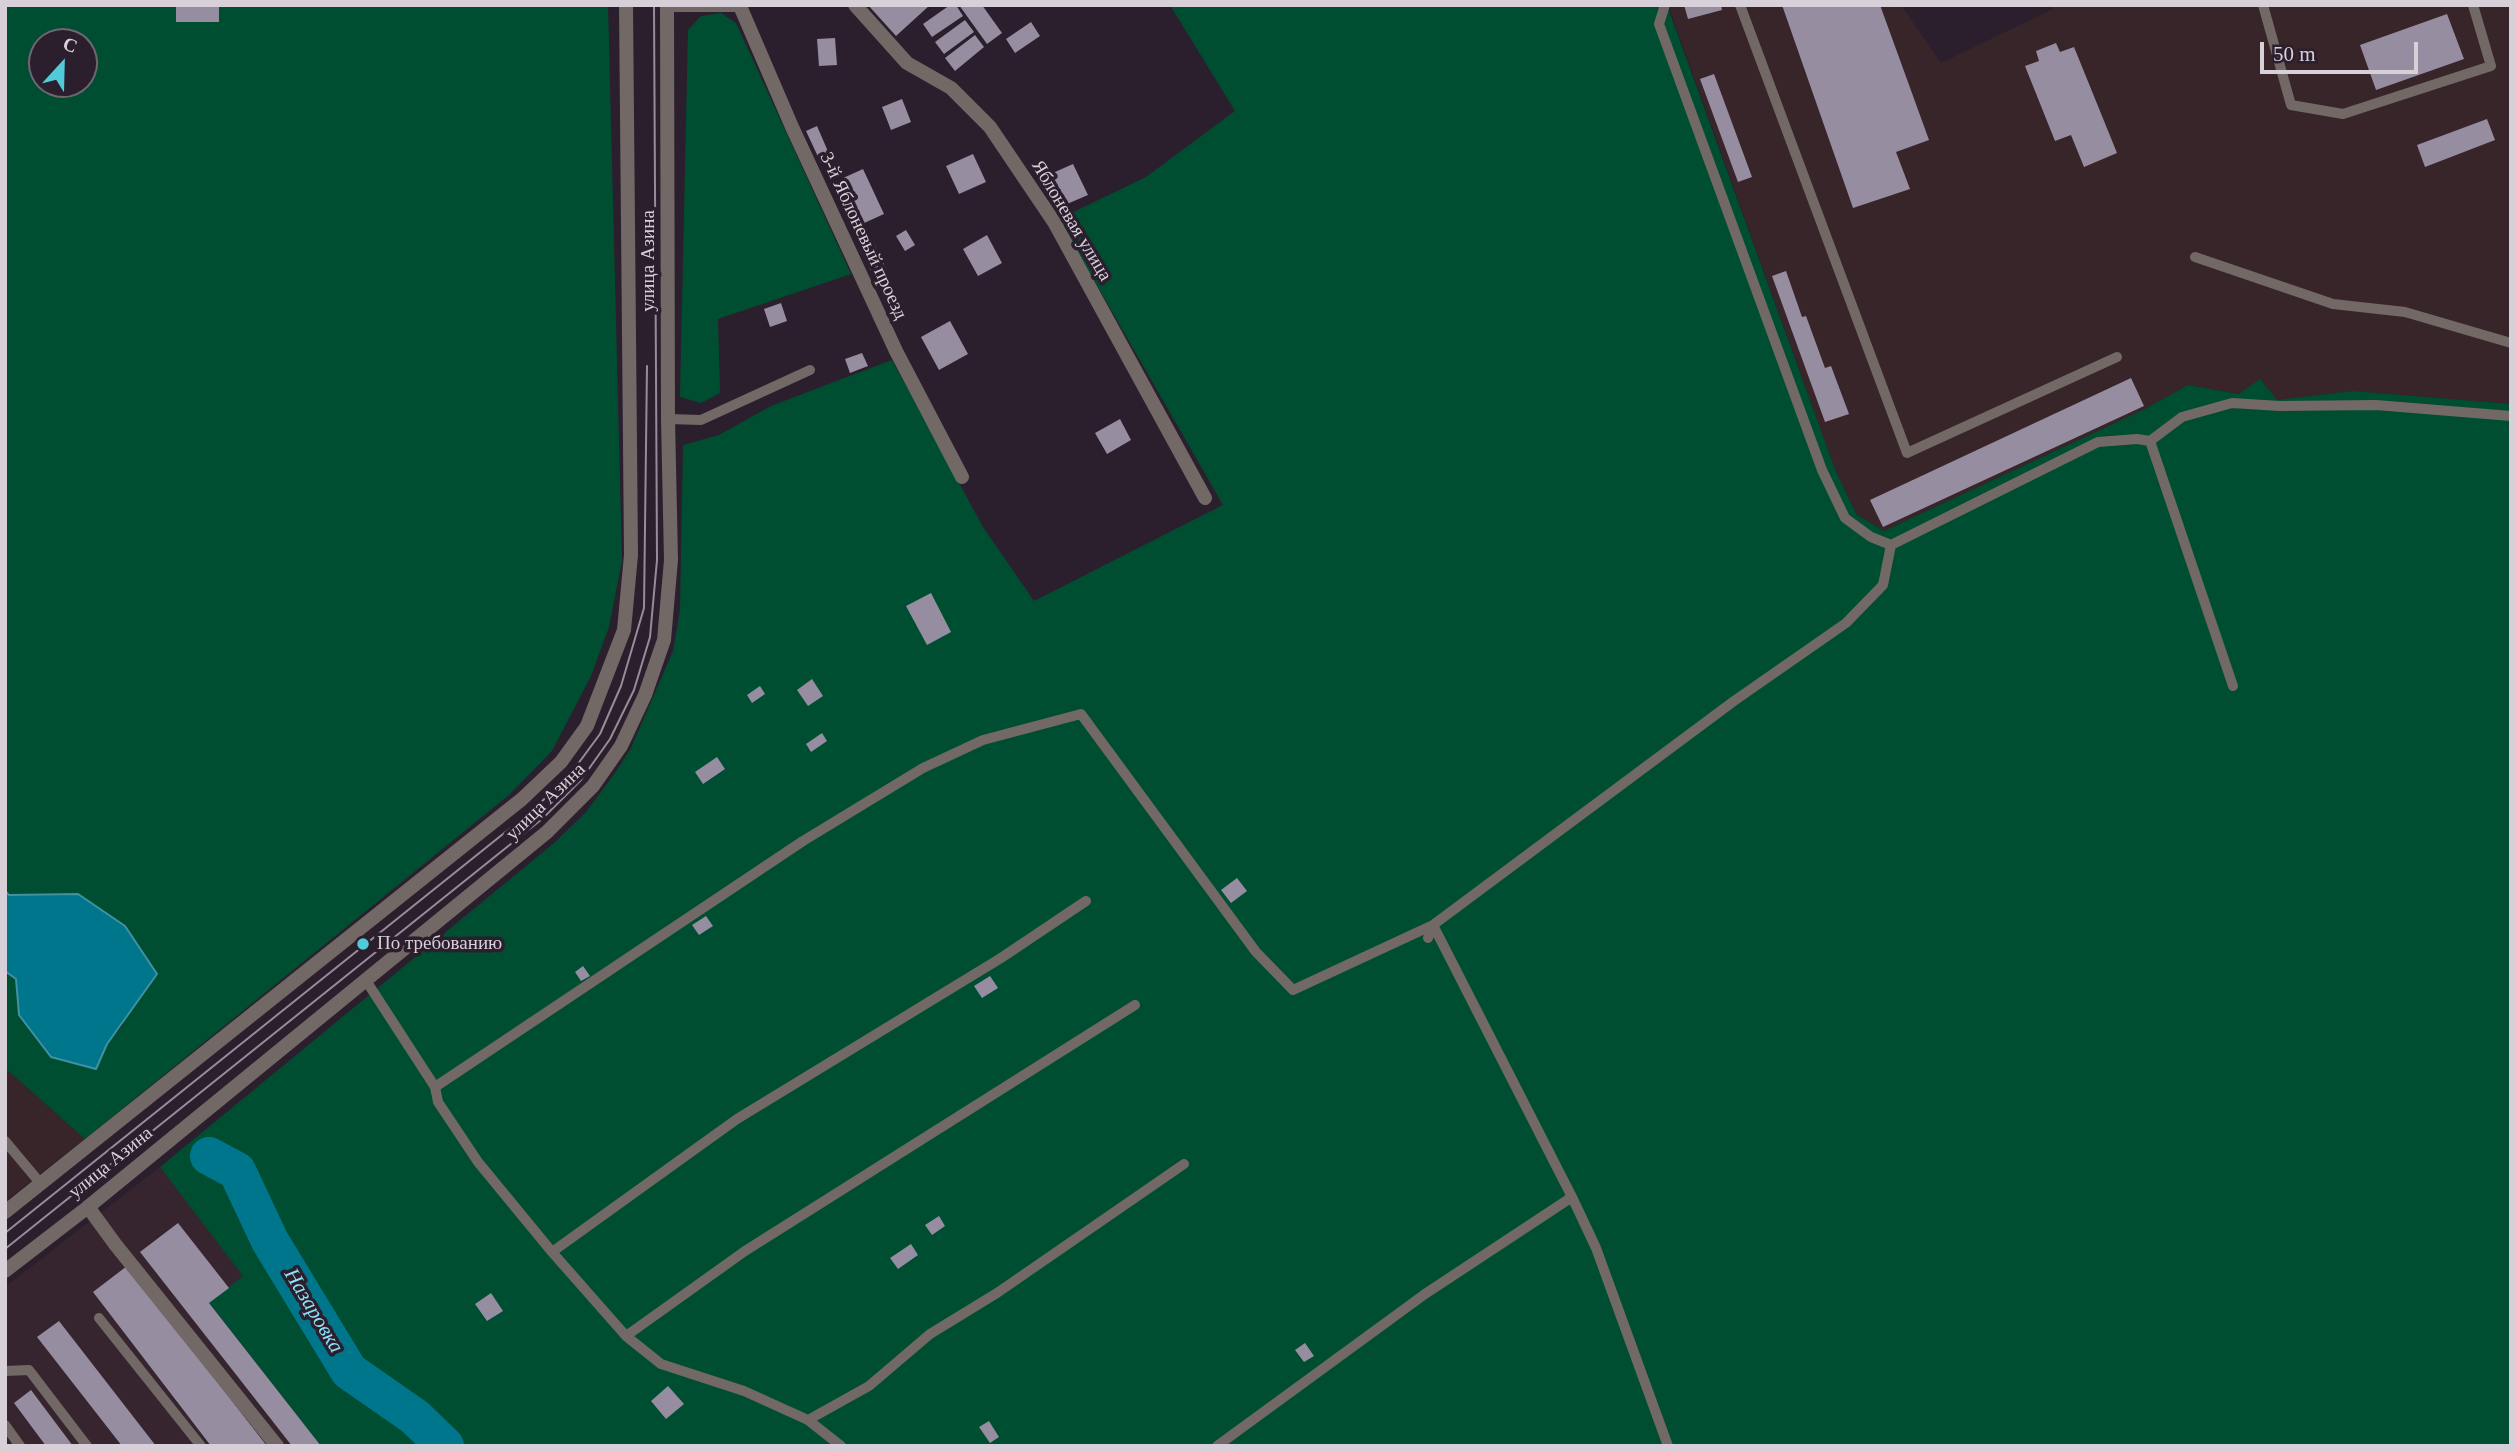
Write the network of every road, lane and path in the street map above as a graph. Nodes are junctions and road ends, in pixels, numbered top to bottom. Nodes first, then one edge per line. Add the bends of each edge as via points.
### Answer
1 (626, 5) edge
2 (668, 5) edge
3 (855, 5) edge
4 (1665, 5) edge
5 (1741, 5) edge
6 (2263, 5) edge
7 (2473, 5) edge
8 (740, 6) edge
9 (2195, 257) dead end
10 (2511, 343) edge
11 (2117, 357) dead end
12 (810, 370) dead end
13 (2511, 416) edge
14 (668, 419) junction
15 (2150, 441) junction
16 (962, 477) dead end
17 (1205, 498) dead end
18 (1891, 545) junction
19 (2233, 685) dead end
20 (1086, 901) dead end
21 (1433, 925) junction
22 (1428, 938) dead end
23 (365, 979) junction
24 (1135, 1005) dead end
25 (435, 1087) junction
26 (5, 1141) edge
27 (1184, 1164) dead end
28 (41, 1184) junction
29 (1572, 1197) junction
30 (88, 1207) junction
31 (5, 1212) edge
32 (552, 1252) junction
33 (5, 1271) edge
34 (99, 1318) dead end
35 (626, 1336) junction
36 (5, 1371) edge
37 (808, 1420) junction
38 (5, 1424) edge
39 (20, 1446) edge
40 (87, 1446) edge
41 (201, 1446) edge
42 (277, 1446) edge
43 (841, 1446) edge
44 (1217, 1446) edge
45 (1668, 1446) edge

1 - 28 street, улица Азина via 631,555 624,630 587,726 561,762 522,799
2 - 8 street
2 - 14 street, улица Азина
3 - 17 street, Яблоневая улица via 907,63 951,89 990,127 1054,222
4 - 18 lane via 1659,24 1822,470 1845,519
5 - 11 lane via 1907,453
6 - 7 lane via 2291,104 2343,114 2491,66
8 - 16 street, 3-й Яблоневый проезд via 895,351
9 - 10 lane via 2333,304 2405,312
12 - 14 lane via 701,420
13 - 15 lane via 2376,405 2232,403 2182,417
14 - 23 street, улица Азина via 671,561 664,640 621,746 593,786 548,832
15 - 18 lane via 2098,442
15 - 19 lane
18 - 21 lane via 1883,585 1846,623
20 - 32 lane via 737,1119
21 - 22 lane
21 - 25 lane via 1293,990 1256,952 1081,714 983,740 923,768 803,841
21 - 29 lane
23 - 25 lane
23 - 30 street, улица Азина
24 - 35 lane via 745,1251
25 - 32 lane via 438,1102 478,1162
26 - 28 lane
27 - 37 lane via 997,1293 929,1334 869,1386
28 - 31 street, улица Азина
29 - 44 lane via 1425,1294
29 - 45 lane via 1596,1248
30 - 33 street, улица Азина
30 - 42 street
32 - 35 lane
34 - 41 lane
35 - 37 lane via 661,1364 744,1391
36 - 40 lane via 29,1370
37 - 43 lane
38 - 39 lane

